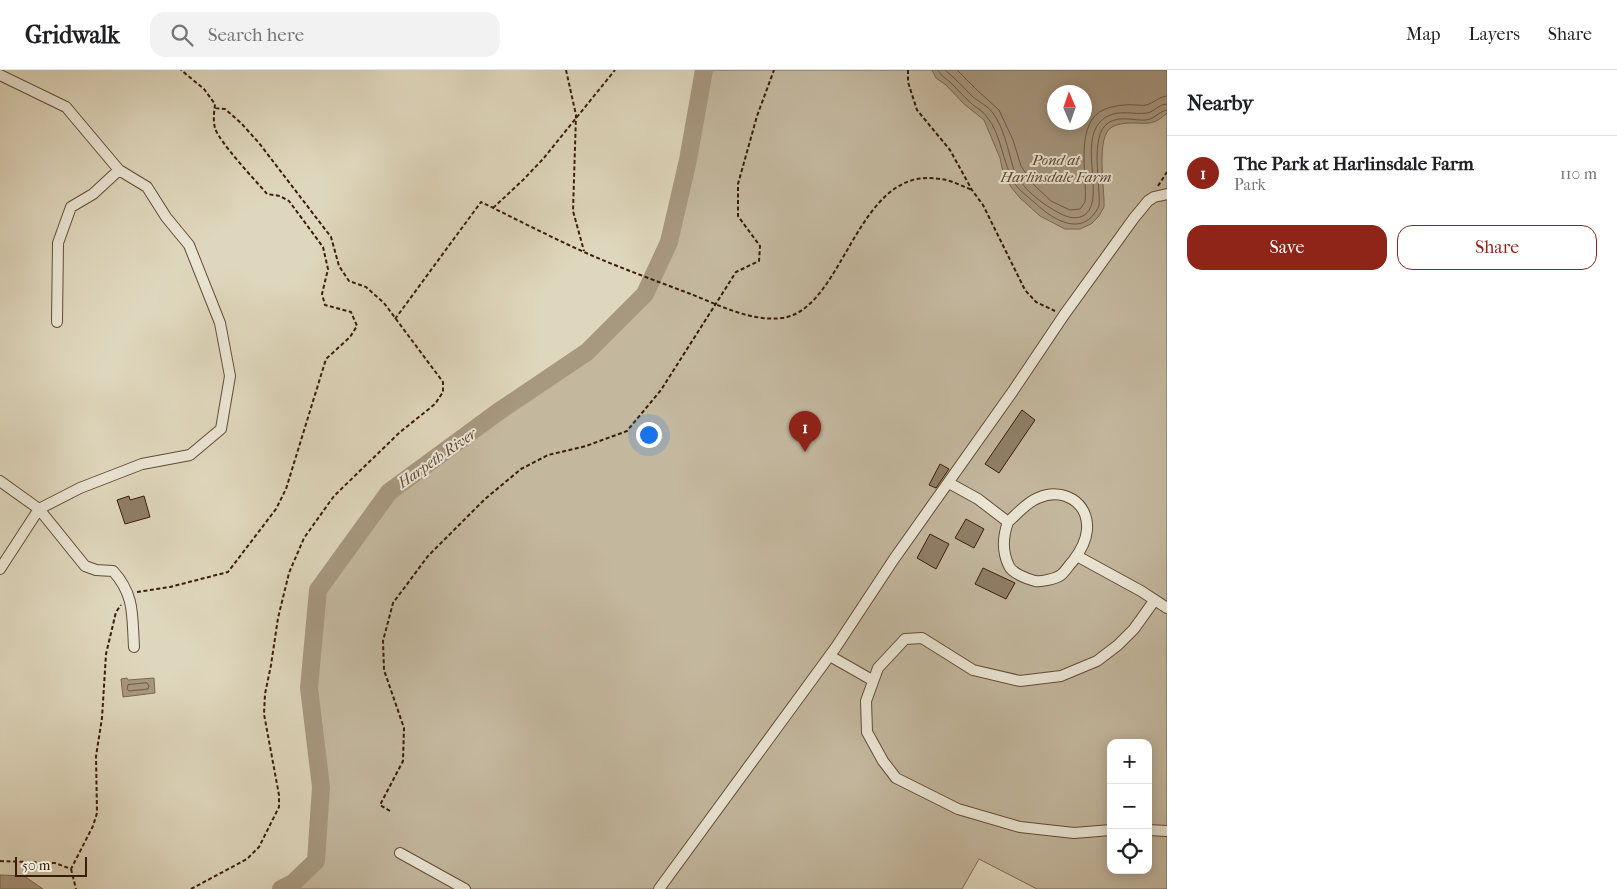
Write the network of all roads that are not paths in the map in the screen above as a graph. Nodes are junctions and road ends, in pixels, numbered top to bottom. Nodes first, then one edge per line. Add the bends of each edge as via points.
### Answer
1 (0, 75) edge
2 (119, 170) junction
3 (1167, 194) edge
4 (57, 322) dead end
5 (0, 481) edge
6 (949, 483) junction
7 (39, 509) junction
8 (1008, 522) junction
9 (1077, 556) junction
10 (0, 569) edge
11 (1154, 600) junction
12 (1167, 608) edge
13 (134, 647) dead end
14 (830, 656) junction
15 (872, 680) junction
16 (1107, 830) edge
17 (1152, 830) edge
18 (1167, 831) edge
19 (400, 853) dead end
20 (465, 889) edge
21 (659, 889) edge

1 - 2 street via 66,108
2 - 4 street via 93,194 71,207 58,243
2 - 7 street via 147,187 189,245 208,289 220,322 230,376 221,429 190,455 142,464 80,488
3 - 6 street via 1144,204
5 - 7 street
6 - 8 street via 978,499
6 - 14 street
7 - 10 street
7 - 13 street via 86,566 113,571 123,582 130,600
8 - 9 street via 1003,536 1012,571 1035,581 1053,578 1060,576
8 - 9 street via 1037,498 1067,497 1083,507 1088,520 1086,536
9 - 11 street
11 - 12 street
11 - 15 street via 1118,645 1097,661 1062,676 1020,681 973,670 922,638 905,639 878,668
14 - 15 street
14 - 21 street
15 - 16 street via 866,701 867,732 896,778 958,809 1020,827 1074,834
17 - 18 street
19 - 20 street

